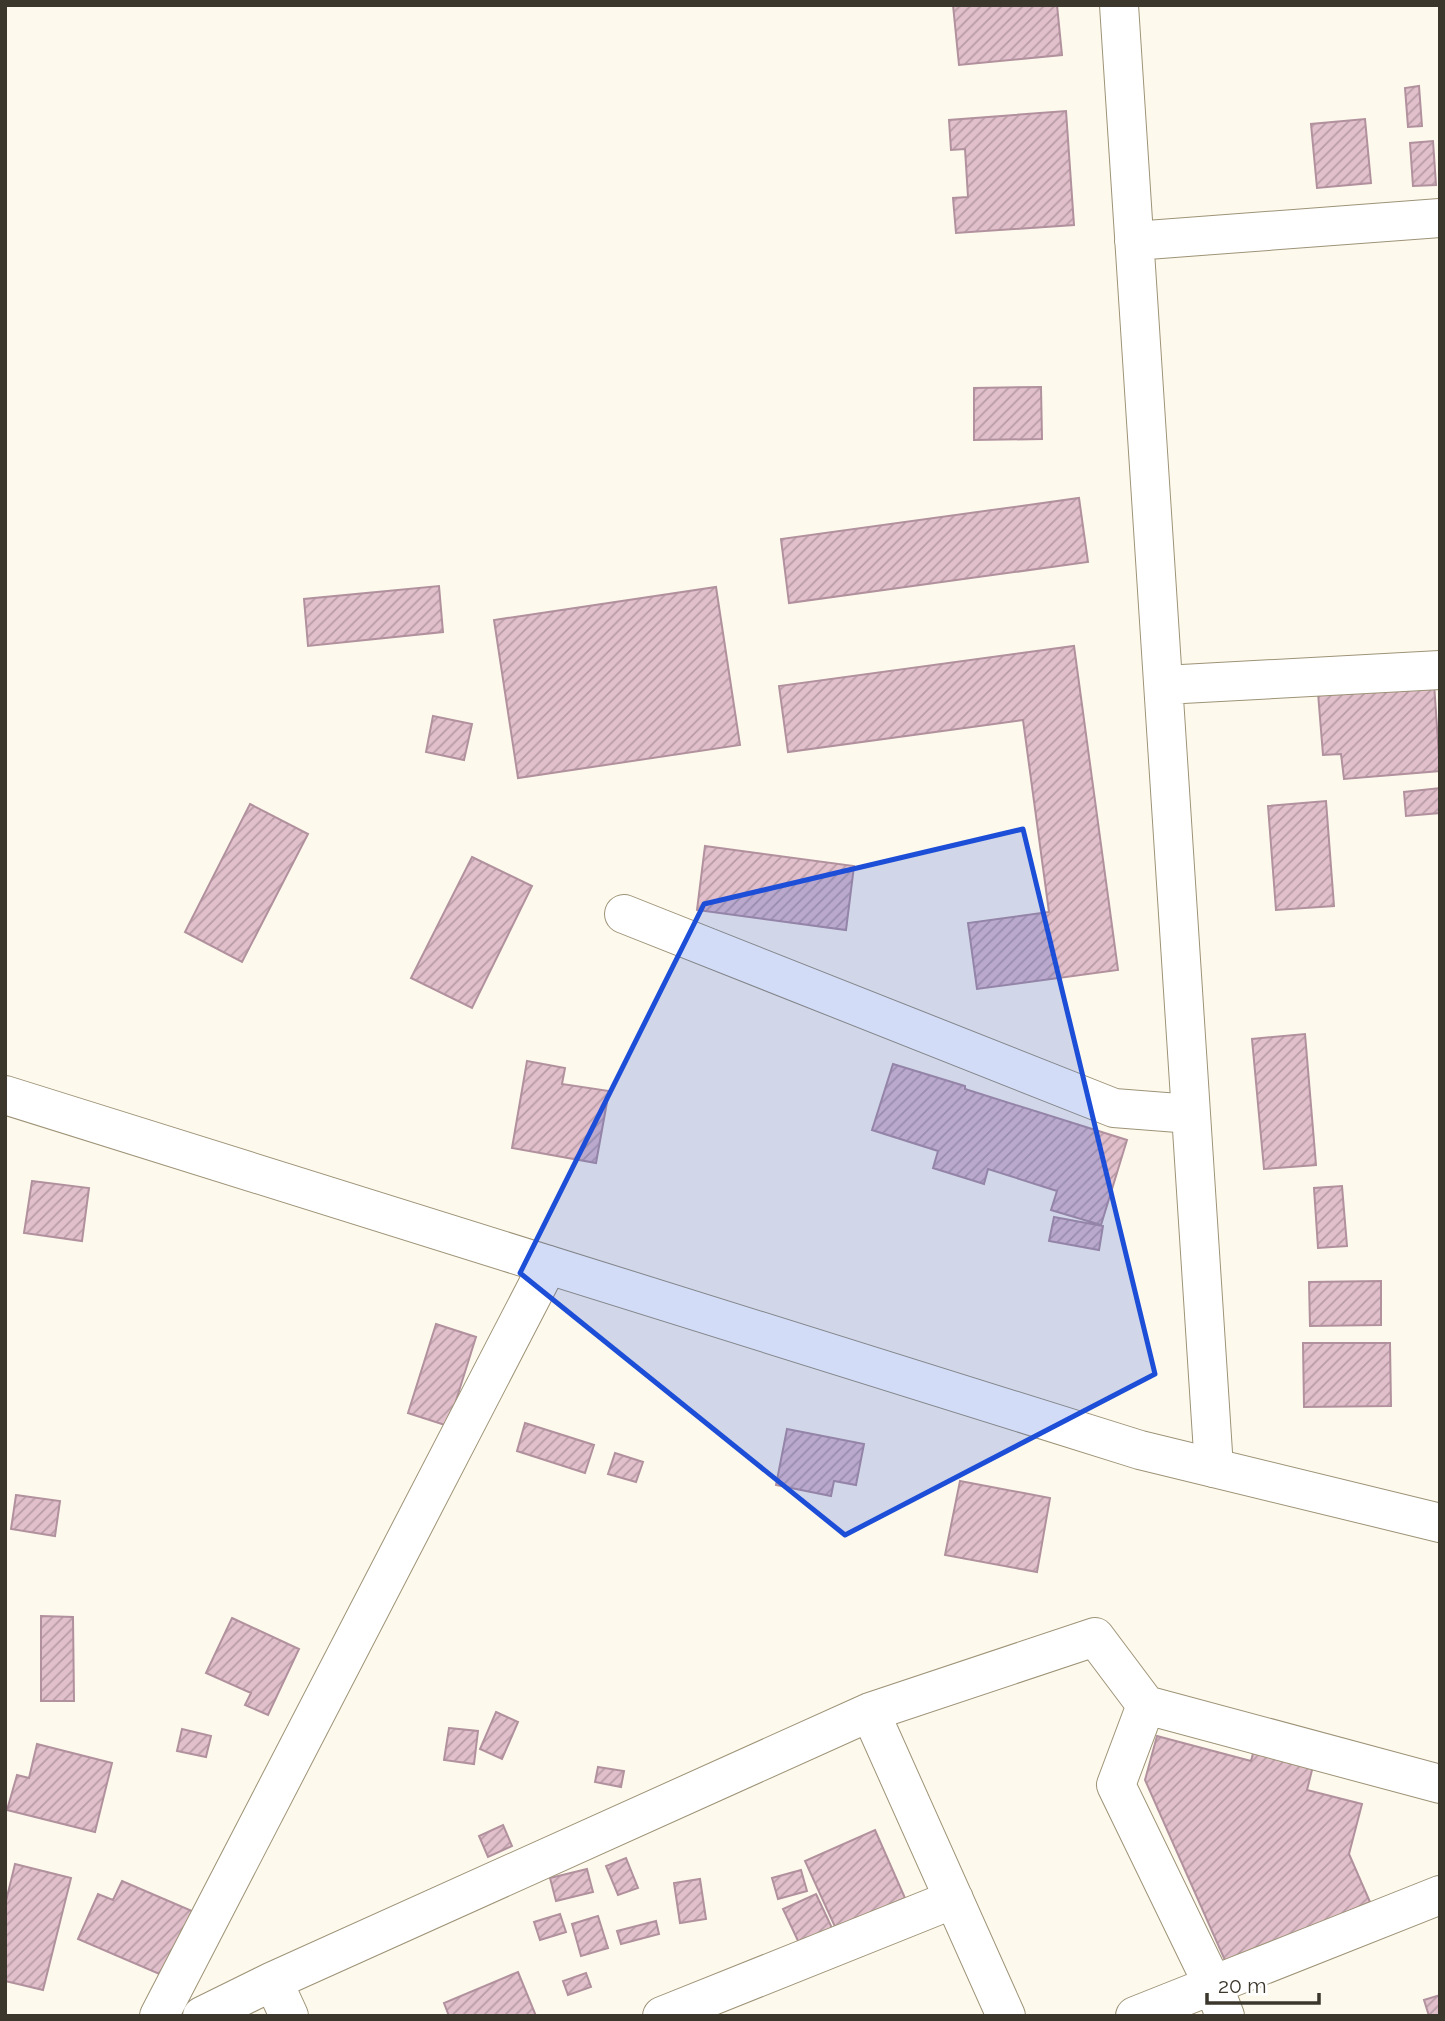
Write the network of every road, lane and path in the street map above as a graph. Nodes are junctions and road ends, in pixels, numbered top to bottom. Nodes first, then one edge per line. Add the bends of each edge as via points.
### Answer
1 (1119, 5) edge
2 (1440, 218) edge
3 (1135, 241) junction
4 (1440, 670) edge
5 (1164, 685) junction
6 (624, 914) dead end
7 (5, 1096) edge
8 (1191, 1114) junction
9 (548, 1265) junction
10 (1214, 1468) junction
11 (1440, 1523) edge
12 (1146, 1705) junction
13 (870, 1712) junction
14 (1440, 1784) edge
15 (1440, 1895) edge
16 (954, 1899) junction
17 (273, 1981) junction
18 (1219, 2000) edge
19 (159, 2016) edge
20 (202, 2016) edge
21 (289, 2016) edge
22 (662, 2016) edge
23 (1006, 2016) edge
24 (1135, 2016) edge

1 - 3 street
2 - 3 street
3 - 5 street
4 - 5 street
5 - 8 street
6 - 8 street via 1114,1108
7 - 9 street
8 - 10 street
9 - 10 street via 1140,1450
9 - 19 street
10 - 11 street
12 - 13 street via 1095,1637
12 - 14 street
12 - 18 street via 1116,1785
13 - 16 street
13 - 17 street
15 - 18 street
16 - 22 street
16 - 23 street
17 - 20 street
17 - 21 street
18 - 24 street

